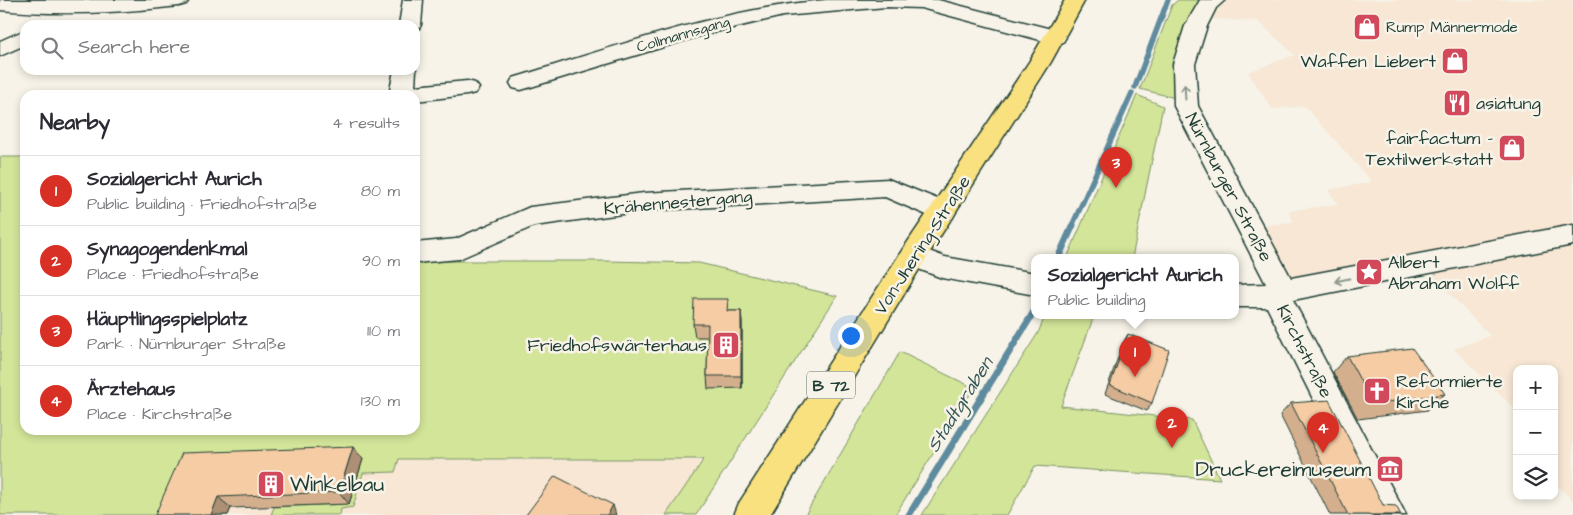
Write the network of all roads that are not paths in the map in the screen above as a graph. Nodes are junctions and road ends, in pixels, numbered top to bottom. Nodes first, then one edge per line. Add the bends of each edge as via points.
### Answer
1 (179, 0) edge
2 (413, 0) edge
3 (1075, 0) edge
4 (1215, 0) edge
5 (0, 4) edge
6 (68, 4) edge
7 (59, 20) edge
8 (411, 20) edge
9 (1055, 37) junction
10 (20, 39) edge
11 (0, 49) edge
12 (403, 75) edge
13 (521, 83) dead end
14 (467, 88) dead end
15 (402, 90) edge
16 (420, 93) edge
17 (943, 212) junction
18 (1561, 237) edge
19 (420, 252) edge
20 (913, 256) junction
21 (1031, 284) edge
22 (1280, 293) junction
23 (1239, 296) edge
24 (751, 515) edge
25 (1389, 515) edge

1 - 6 street via 132,6
2 - 8 street
3 - 9 main road, Von-Jhering-Straße / B 72
22 -> 4 street, Nürnburger Straße via 1186,106 1184,64 1196,26 1208,4
5 - 6 street
6 - 7 street
9 - 13 street, Collmannsgang via 921,2 886,1 783,10 697,30
9 - 17 main road, Von-Jhering-Straße / B 72
10 - 11 street
12 - 15 street
14 - 16 street
17 - 19 street, Krähennestergang via 888,188 644,202 530,217 459,249
17 - 20 main road, Von-Jhering-Straße / B 72
18 -> 22 street
20 - 21 street via 942,267
20 - 24 main road, Von-Jhering-Straße / B 72
22 - 23 street
22 - 25 street, Kirchstraße

